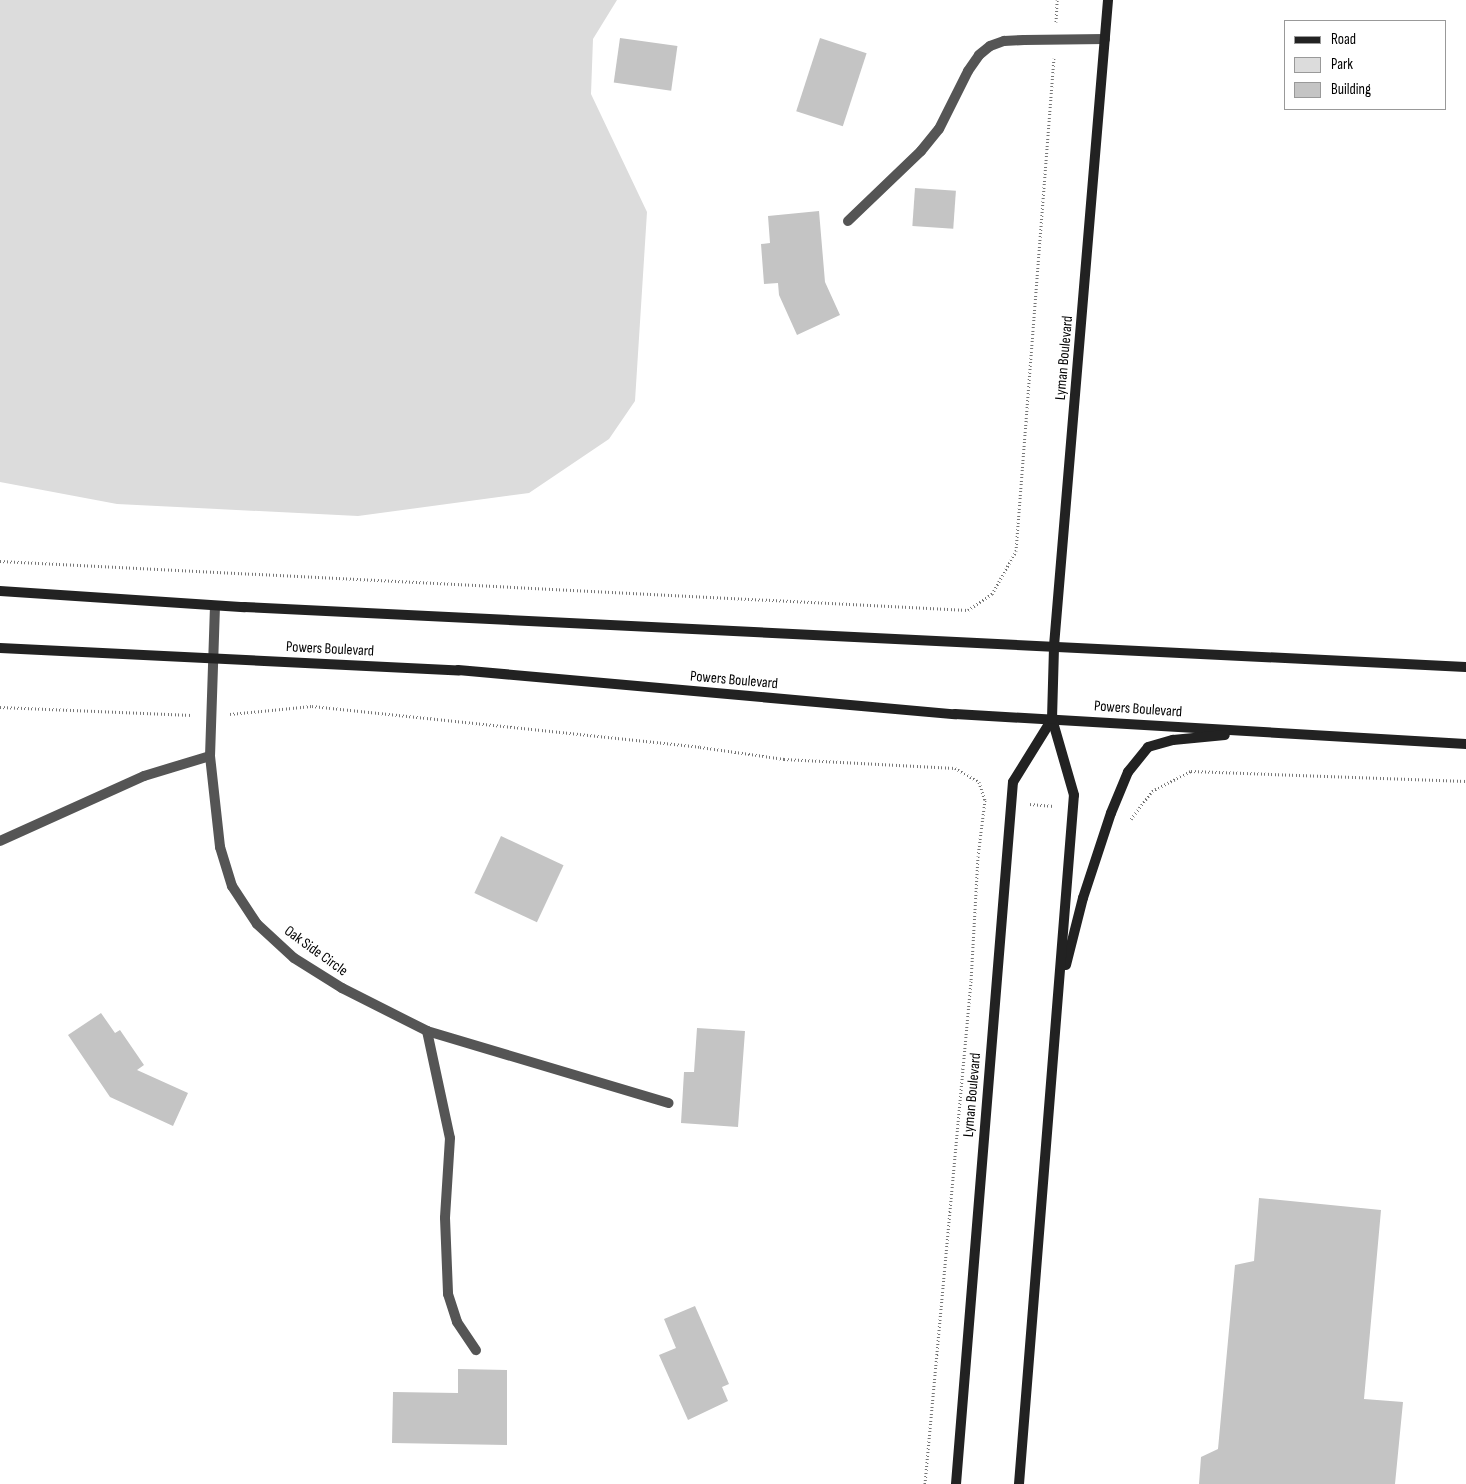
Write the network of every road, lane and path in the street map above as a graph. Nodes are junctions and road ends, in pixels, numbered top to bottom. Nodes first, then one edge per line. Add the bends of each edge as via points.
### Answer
1 (1057, 0) edge
2 (1108, 0) edge
3 (1105, 39) junction
4 (1055, 40) junction
5 (848, 221) dead end
6 (0, 561) edge
7 (0, 591) edge
8 (215, 606) junction
9 (1054, 646) junction
10 (0, 648) edge
11 (211, 658) junction
12 (1466, 668) edge
13 (0, 706) edge
14 (211, 716) junction
15 (1052, 719) junction
16 (1255, 732) junction
17 (1466, 744) edge
18 (210, 756) junction
19 (1466, 781) edge
20 (1132, 820) dead end
21 (0, 841) edge
22 (1059, 993) junction
23 (427, 1031) junction
24 (669, 1103) dead end
25 (476, 1350) dead end
26 (925, 1484) edge
27 (956, 1484) edge
28 (1019, 1484) edge

1 - 4 path
2 - 3 main road, Lyman Boulevard
3 - 4 street
3 - 9 main road, Lyman Boulevard
4 - 5 street via 1004,41 979,56 938,129 921,151
4 - 6 path via 1016,551 992,594 968,610
7 - 8 main road
8 - 9 main road
8 - 11 street, Oak Side Circle
9 - 12 main road
9 - 15 main road, Lyman Boulevard
10 - 11 main road, Powers Boulevard
11 - 14 street, Oak Side Circle
11 - 15 main road, Powers Boulevard via 458,670 954,714
13 - 14 path
14 - 18 street, Oak Side Circle
14 - 26 path via 312,706 700,747 784,759 955,768 979,782 985,800
15 - 16 main road, Powers Boulevard
15 - 22 main road, Lyman Boulevard via 1074,795
15 - 27 main road, Lyman Boulevard via 1013,782
16 - 17 main road, Powers Boulevard
16 - 22 main road via 1173,740 1148,747 1133,766 1111,813 1092,870
18 - 21 street via 144,776
18 - 23 street, Oak Side Circle via 220,847 232,886 257,924 294,958 342,988
19 - 20 path via 1191,771 1152,791
22 - 28 main road, Lyman Boulevard
23 - 24 street, Oak Side Circle
23 - 25 street via 450,1138 445,1218 448,1294 457,1322

